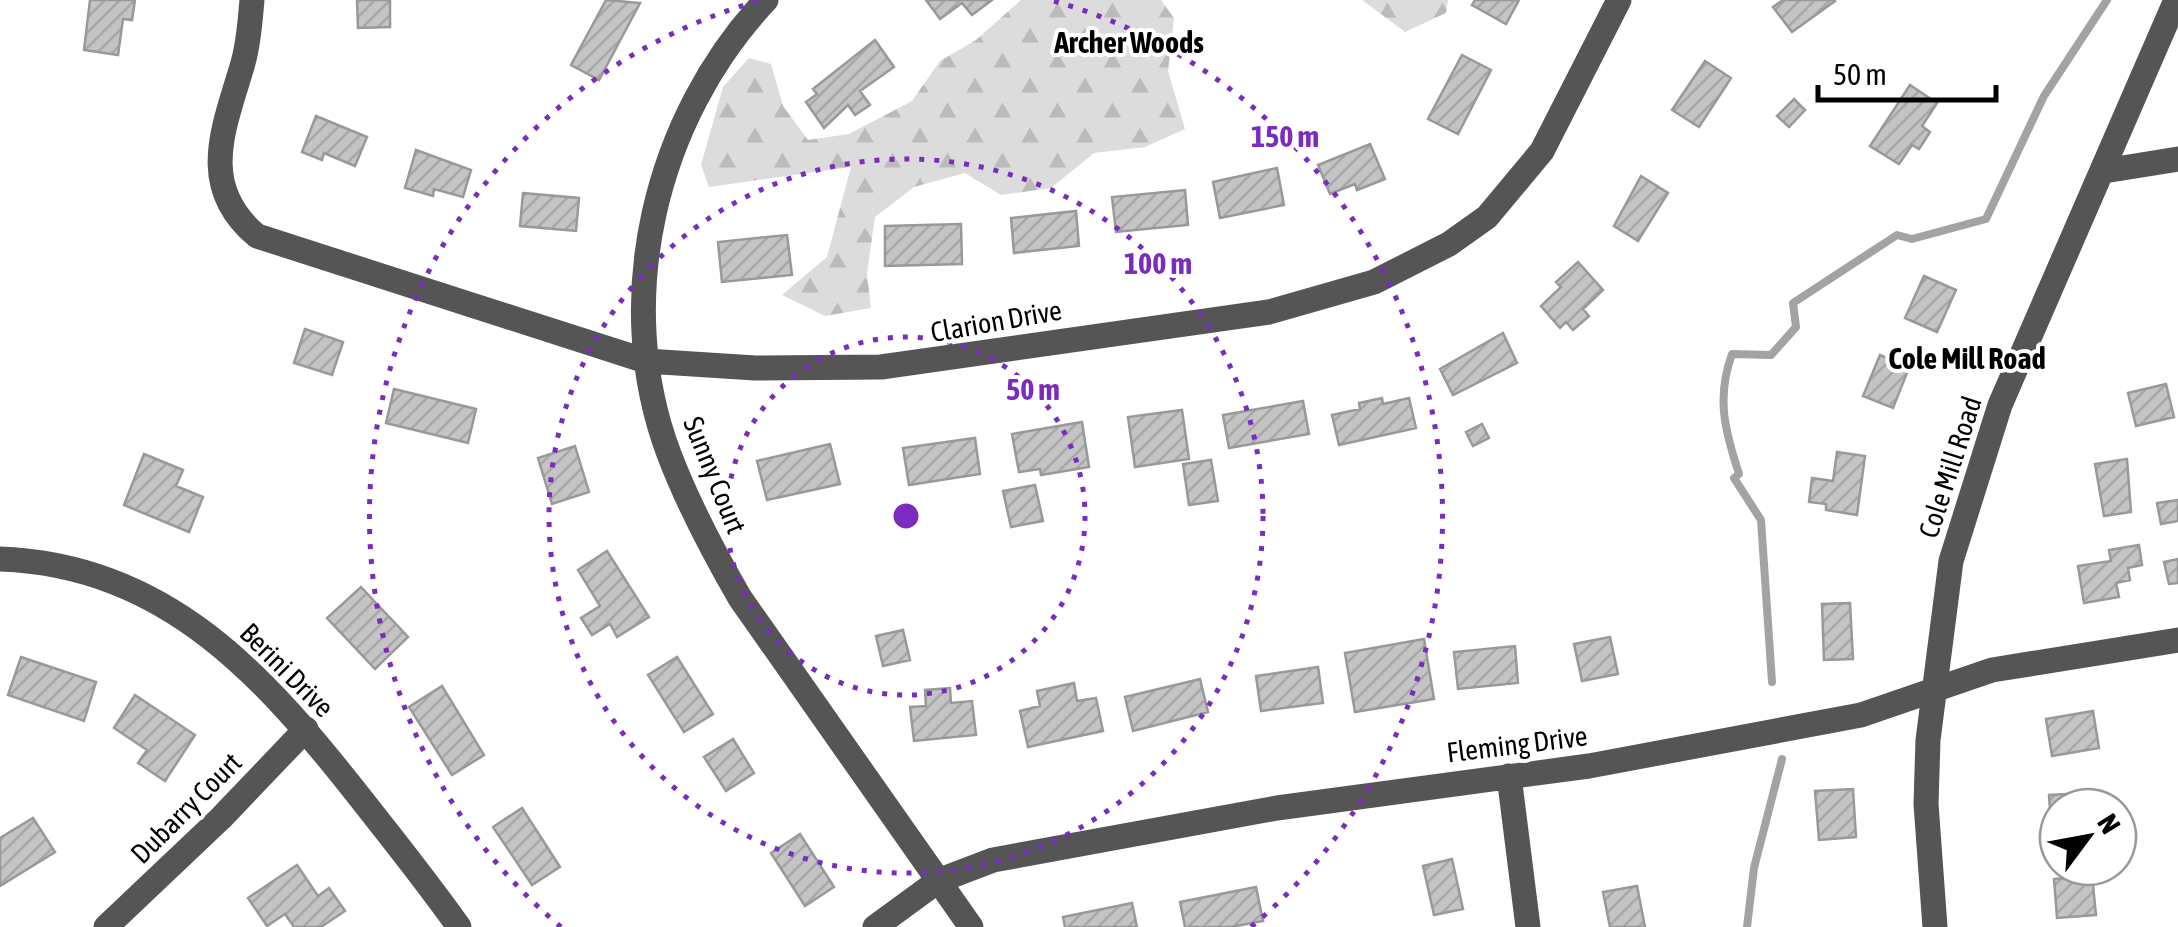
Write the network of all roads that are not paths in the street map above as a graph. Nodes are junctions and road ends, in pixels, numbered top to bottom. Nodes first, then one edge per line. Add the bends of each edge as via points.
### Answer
1 (252, 0) edge
2 (766, 0) edge
3 (1619, 0) edge
4 (2176, 0) edge
5 (2178, 159) edge
6 (2104, 171) junction
7 (646, 361) junction
8 (0, 558) edge
9 (2178, 640) edge
10 (1934, 691) junction
11 (306, 729) junction
12 (1509, 776) junction
13 (938, 880) junction
14 (106, 927) edge
15 (459, 927) edge
16 (875, 927) edge
17 (970, 927) edge
18 (1528, 927) edge
19 (1935, 927) edge

1 - 7 street, Clarion Drive via 220,150 224,194 237,219 257,236
2 - 7 street, Sunny Court via 725,47 673,149 647,259
3 - 7 street, Clarion Drive via 1542,150 1506,198 1449,244 1374,282 1269,312 934,363 824,369
4 - 6 street, Cole Mill Road
5 - 6 street
6 - 10 street, Cole Mill Road via 2000,405 1976,476 1951,561
7 - 13 street, Sunny Court via 669,454 718,560
8 - 11 street, Berini Drive via 130,588 249,666
9 - 10 street, Fleming Drive via 1992,670
10 - 12 street, Fleming Drive via 1861,715
10 - 19 street, Cole Mill Road via 1926,804
11 - 14 street, Dubarry Court
11 - 15 street, Berini Drive
12 - 13 street, Fleming Drive via 1088,842 993,860
12 - 18 street
13 - 16 street, Fleming Drive
13 - 17 street, Sunny Court

